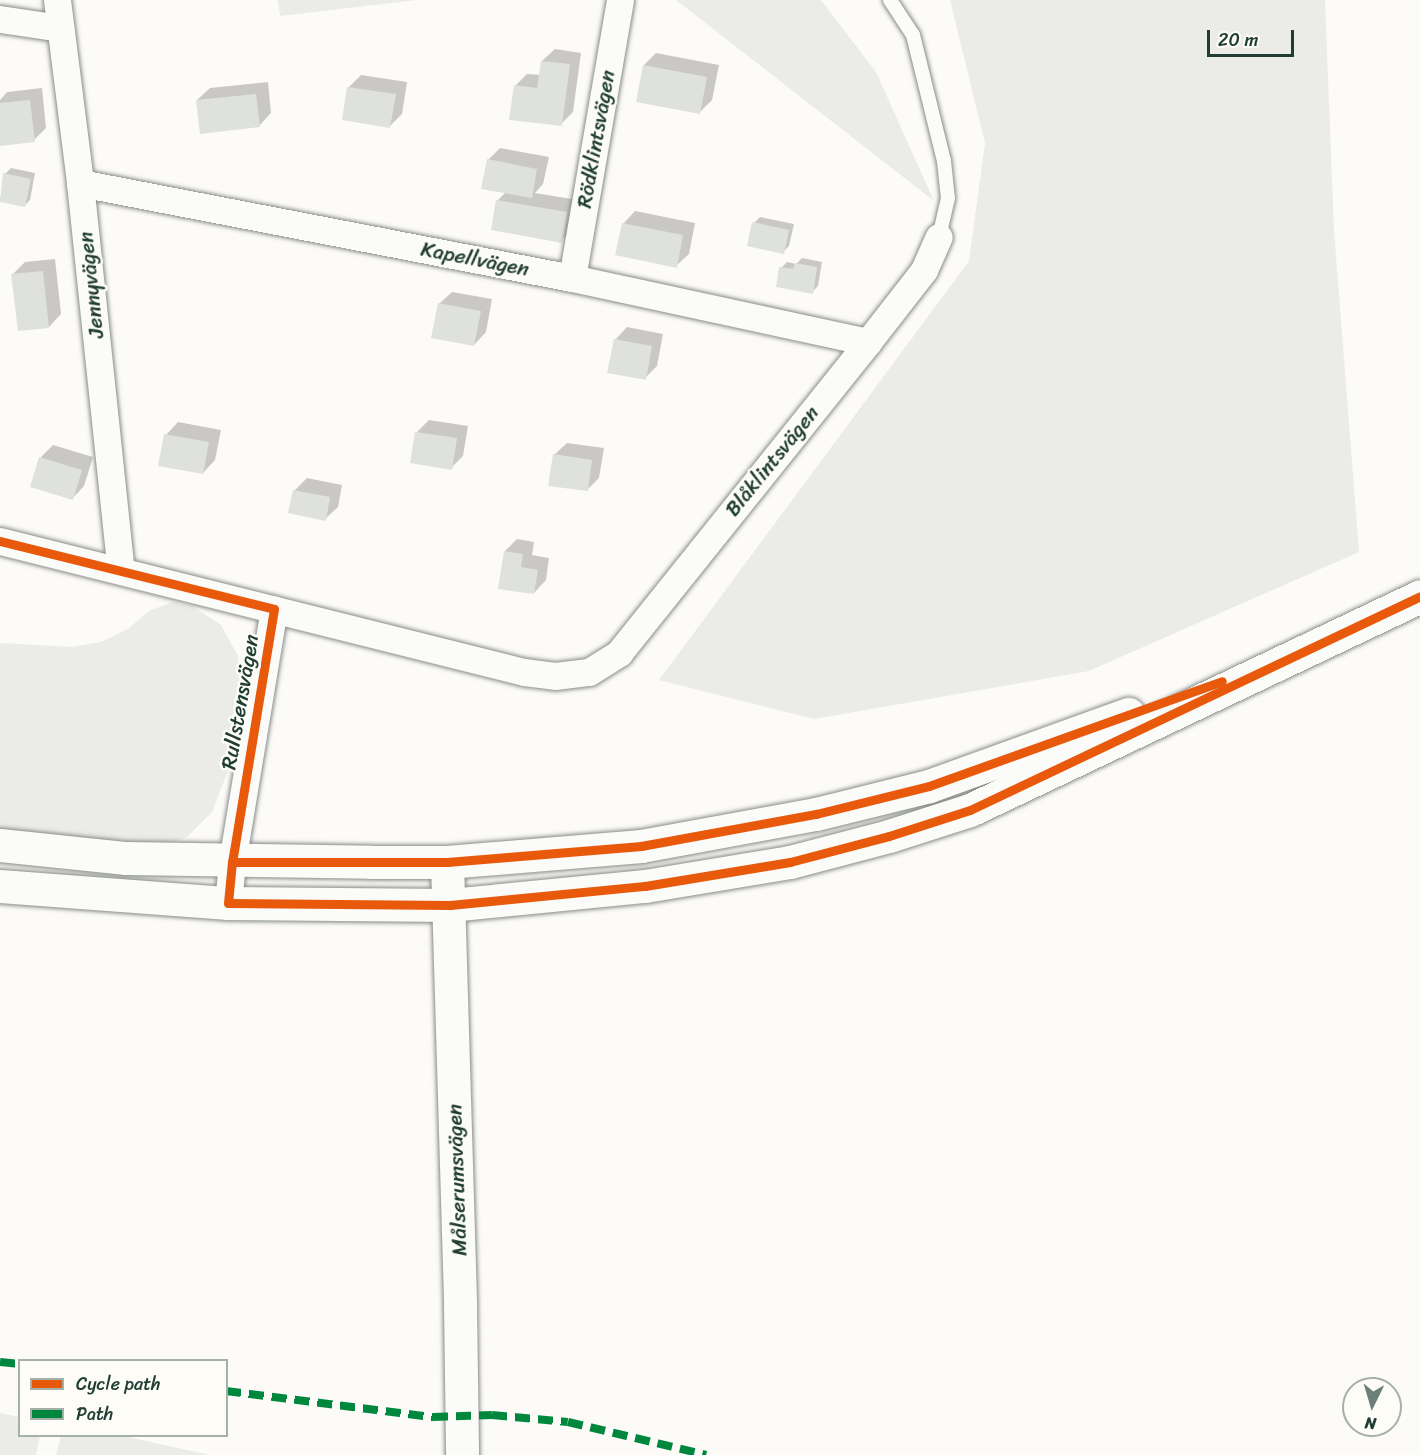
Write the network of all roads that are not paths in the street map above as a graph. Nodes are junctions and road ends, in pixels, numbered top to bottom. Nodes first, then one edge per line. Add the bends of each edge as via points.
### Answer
1 (57, 0) edge
2 (620, 0) edge
3 (890, 0) edge
4 (0, 19) edge
5 (60, 28) junction
6 (80, 183) junction
7 (939, 237) joint
8 (572, 278) junction
9 (868, 342) junction
10 (0, 541) edge
11 (121, 570) junction
12 (1420, 596) edge
13 (274, 609) junction
14 (1302, 652) junction
15 (589, 672) joint
16 (0, 845) edge
17 (232, 862) junction
18 (447, 862) junction
19 (0, 886) edge
20 (228, 903) junction
21 (450, 905) junction
22 (462, 1455) edge

1 - 5 street, Jennyvägen
2 - 8 street, Rödklintsvägen
3 - 7 lane via 913,35 944,161 948,198
4 - 5 street
5 - 6 street, Jennyvägen
6 - 8 street, Kapellvägen
6 - 11 street, Jennyvägen
7 - 9 street, Blåklintsvägen via 924,270
8 - 9 street, Kapellvägen
9 - 15 street, Blåklintsvägen via 619,653
10 - 11 street, Rullstensvägen
11 - 13 street, Rullstensvägen
12 - 14 main road
13 - 15 street, Rullstensvägen via 524,672 555,676
13 - 17 street, Rullstensvägen
14 - 18 main road via 929,786 816,814 641,846
14 - 21 main road via 970,810 889,836 790,862 645,886
16 - 17 main road via 126,858
17 - 18 main road
17 - 20 street, Rullstensvägen
18 - 21 main road, Målserumsvägen
19 - 20 main road
20 - 21 main road
21 - 22 main road, Målserumsvägen

